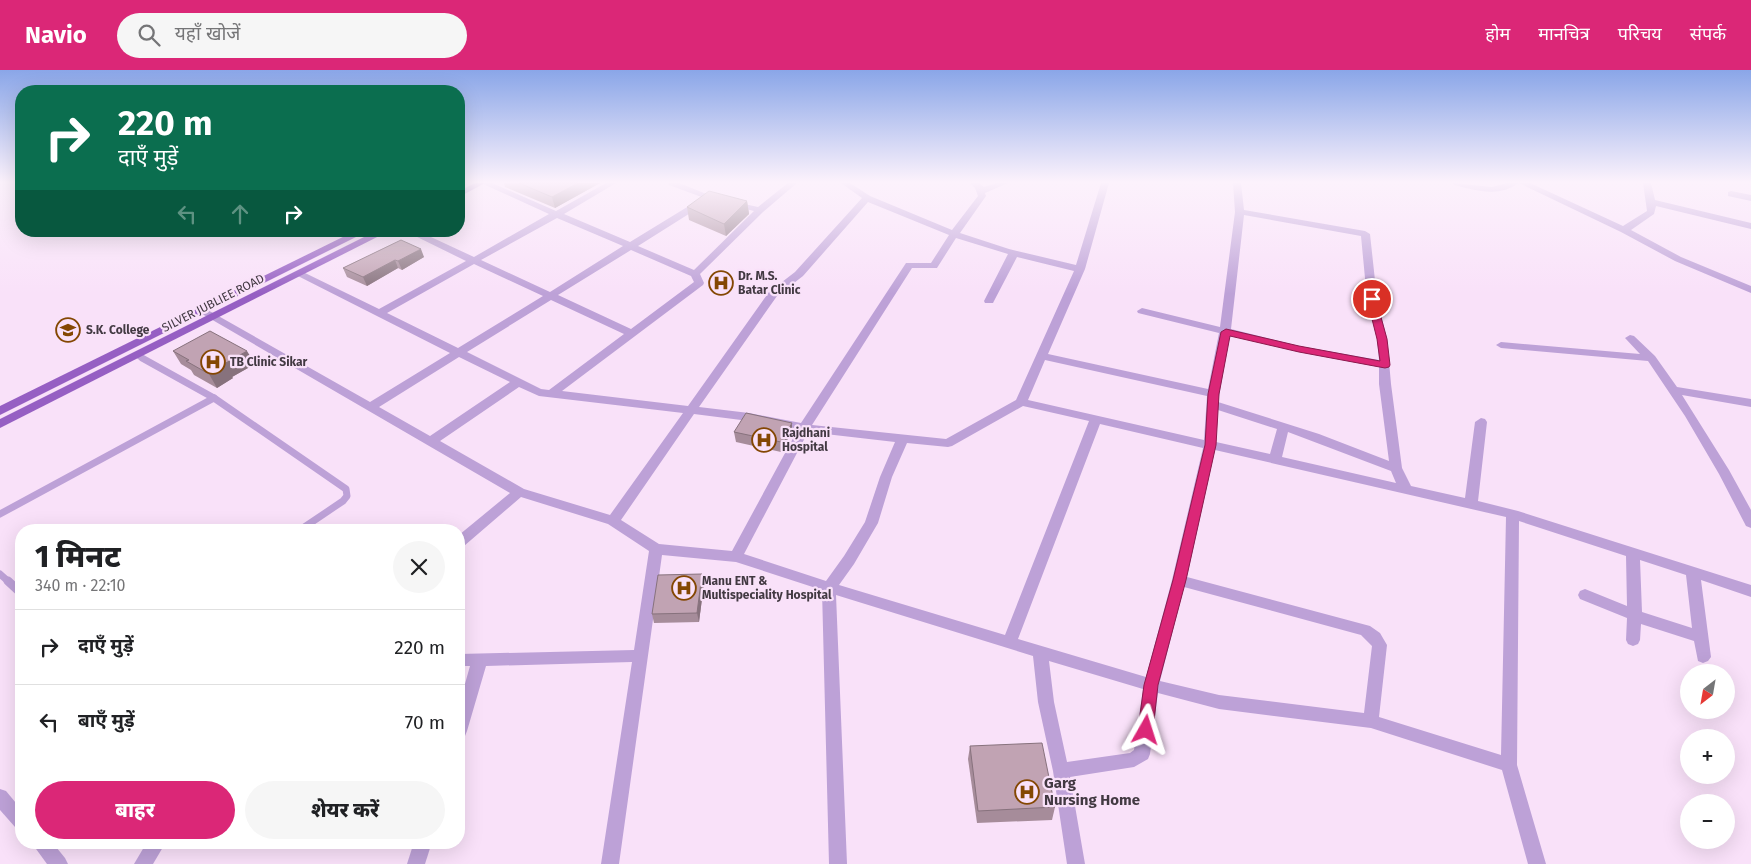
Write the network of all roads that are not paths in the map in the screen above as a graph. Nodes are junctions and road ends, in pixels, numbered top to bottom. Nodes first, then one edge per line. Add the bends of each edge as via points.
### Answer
1 (546, 220) edge
2 (571, 220) edge
3 (680, 220) edge
4 (750, 220) edge
5 (848, 220) edge
6 (920, 220) edge
7 (965, 220) edge
8 (1094, 220) edge
9 (1239, 220) edge
10 (1286, 220) edge
11 (1603, 220) edge
12 (1639, 220) edge
13 (1726, 220) edge
14 (1751, 226) edge
15 (1624, 230) junction
16 (954, 234) junction
17 (352, 237) edge
18 (372, 237) edge
19 (423, 237) edge
20 (631, 246) junction
21 (1014, 253) junction
22 (474, 260) junction
23 (1080, 269) junction
24 (299, 274) junction
25 (695, 274) junction
26 (1751, 290) edge
27 (550, 296) junction
28 (989, 301) dead end
29 (1142, 311) dead end
30 (380, 313) junction
31 (208, 314) junction
32 (1226, 332) junction
33 (632, 333) junction
34 (1630, 338) dead end
35 (1501, 346) dead end
36 (459, 353) junction
37 (137, 355) junction
38 (1041, 356) junction
39 (1651, 358) junction
40 (1385, 365) junction
41 (519, 382) junction
42 (1673, 390) junction
43 (552, 393) junction
44 (214, 398) junction
45 (1213, 399) junction
46 (1020, 402) junction
47 (1751, 403) edge
48 (371, 407) junction
49 (691, 410) junction
50 (0, 411) edge
51 (1096, 419) junction
52 (1481, 422) dead end
53 (0, 424) edge
54 (1283, 427) junction
55 (804, 428) junction
56 (903, 438) junction
57 (430, 442) junction
58 (1210, 445) junction
59 (1275, 460) junction
60 (1396, 468) junction
61 (1406, 490) junction
62 (519, 492) junction
63 (1471, 504) junction
64 (0, 514) edge
65 (1513, 514) junction
66 (613, 521) junction
67 (1751, 523) edge
68 (309, 524) edge
69 (465, 537) edge
70 (656, 549) junction
71 (1633, 552) junction
72 (736, 557) junction
73 (1693, 572) junction
74 (0, 574) edge
75 (1179, 580) junction
76 (829, 587) junction
77 (15, 588) edge
78 (1751, 591) edge
79 (1585, 595) dead end
80 (1634, 615) junction
81 (1701, 638) junction
82 (1633, 640) dead end
83 (1010, 642) junction
84 (1040, 651) junction
85 (640, 656) junction
86 (1703, 657) dead end
87 (480, 659) junction
88 (465, 660) edge
89 (1151, 685) junction
90 (465, 710) edge
91 (1371, 721) junction
92 (1509, 765) junction
93 (1061, 771) junction
94 (0, 797) edge
95 (15, 814) edge
96 (46, 849) edge
97 (153, 849) edge
98 (421, 849) edge
99 (59, 864) edge
100 (143, 864) edge
101 (416, 864) edge
102 (610, 864) edge
103 (838, 864) edge
104 (1076, 864) edge
105 (1537, 864) edge

1 - 22 street
2 - 20 street
3 - 20 street
4 - 25 street
5 - 49 street via 800,274 773,294
6 - 16 street
7 - 16 street
8 - 23 street
9 - 32 street
10 - 40 street via 1365,234 1372,299
11 - 15 street
12 - 15 street
13 - 14 street
15 - 26 street via 1678,259
16 - 21 street
16 - 55 street via 934,266 909,265
17 - 31 main road
18 - 24 main road, SILVER JUBLIEE ROAD
19 - 22 street
20 - 25 street
20 - 27 street
21 - 23 street
21 - 28 street
22 - 27 street
22 - 30 street
23 - 38 street
24 - 30 street
24 - 31 main road, SILVER JUBLIEE ROAD
25 - 33 street via 699,283
27 - 33 street
27 - 36 street
29 - 32 street
30 - 36 street
31 - 37 main road, SILVER JUBLIEE ROAD
31 - 48 street
31 - 50 main road
32 - 40 street
32 - 45 street
33 - 43 street
34 - 39 street
35 - 39 street
36 - 41 street
36 - 48 street
37 - 44 lane
37 - 53 main road, SILVER JUBLIEE ROAD
38 - 45 street
38 - 46 street
39 - 42 street
40 - 60 street
41 - 43 street via 539,392
41 - 57 street
42 - 47 street
42 - 67 street via 1725,473
43 - 49 street
44 - 64 lane
44 - 68 lane via 346,488 348,496 343,501
45 - 54 street
45 - 58 street
46 - 51 street
46 - 56 street via 948,443
48 - 57 street
49 - 55 street
49 - 66 street
51 - 58 street
51 - 83 street
52 - 63 street
54 - 59 street
54 - 60 street
55 - 56 street
55 - 72 street
56 - 76 street via 871,523
57 - 62 street
58 - 59 street
58 - 75 street
59 - 61 street
60 - 61 street
61 - 63 street
62 - 66 street
62 - 69 street
63 - 65 street
65 - 71 street
65 - 92 street
66 - 70 street
70 - 72 street
70 - 85 street
71 - 73 street
71 - 80 street
72 - 76 street
73 - 78 street
73 - 81 street
74 - 77 lane
75 - 89 street
75 - 91 street via 1365,630 1376,637 1380,645
76 - 83 street
76 - 103 street
79 - 80 street
80 - 81 street
80 - 82 street
81 - 86 street
83 - 84 street
84 - 89 street
84 - 93 street via 1046,702
85 - 87 street
85 - 102 street
87 - 88 street
87 - 90 street
89 - 91 street via 1220,702
89 - 93 street via 1142,754 1134,760
91 - 92 street
92 - 105 street
93 - 104 street
94 - 95 street
96 - 99 street
97 - 100 street
98 - 101 street

